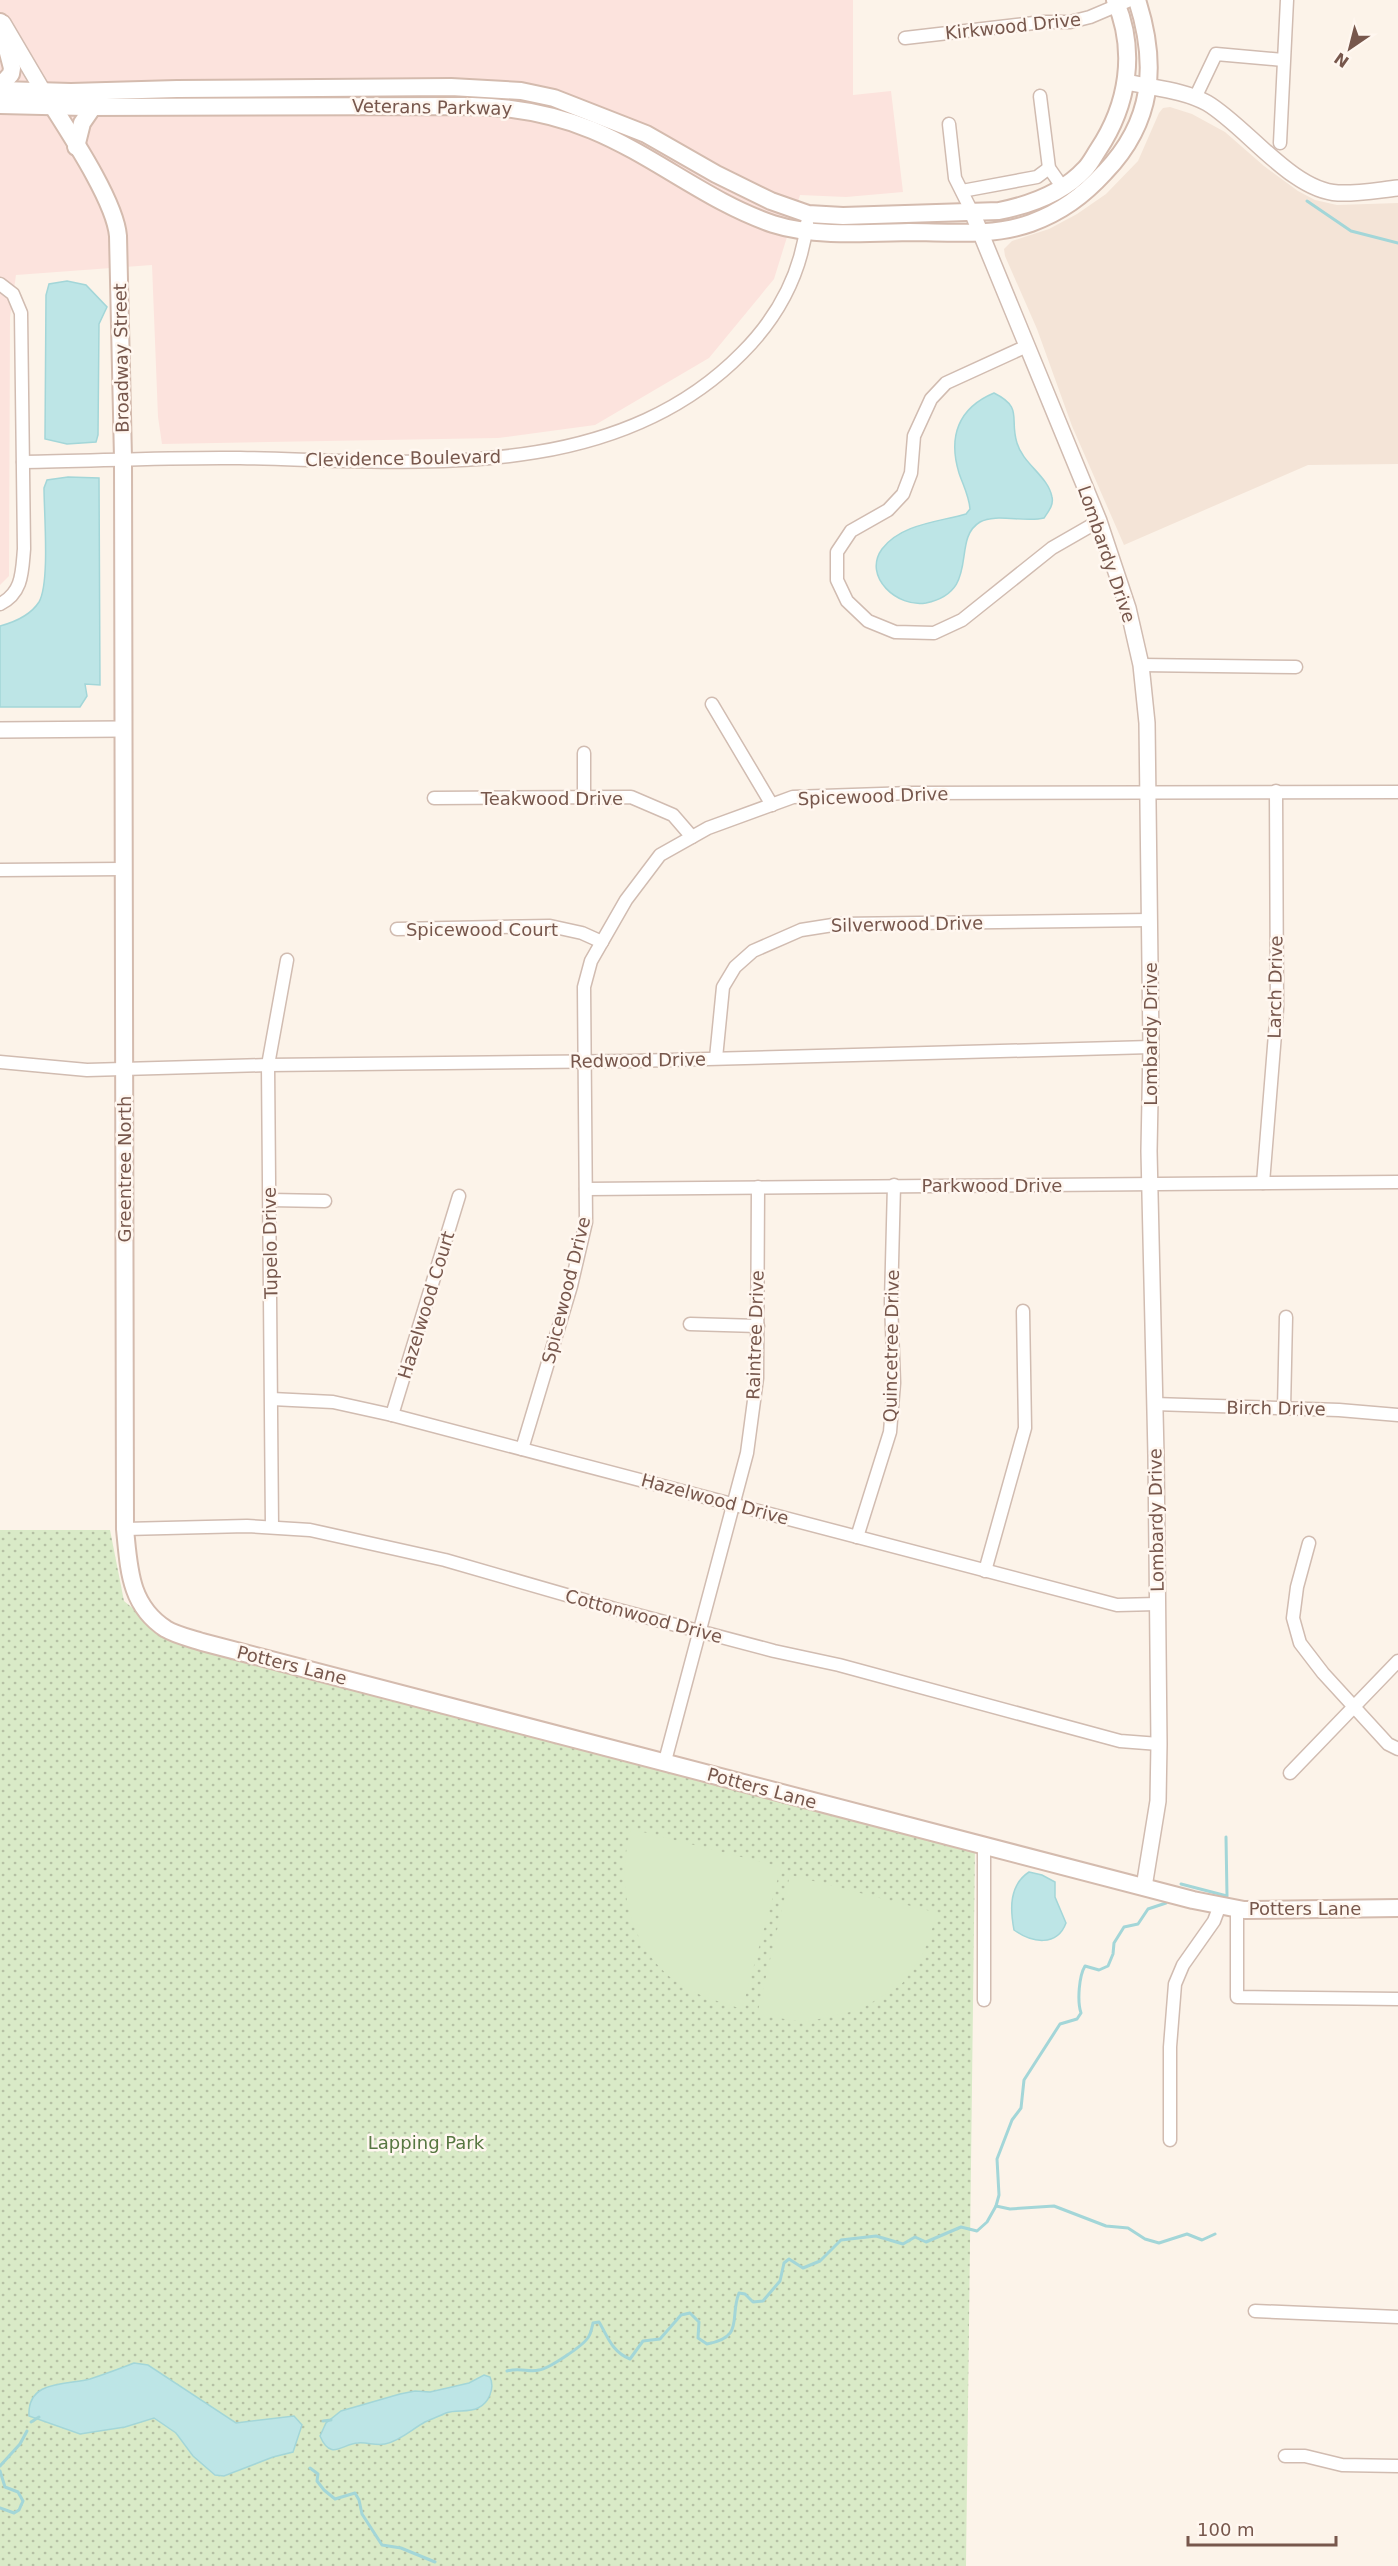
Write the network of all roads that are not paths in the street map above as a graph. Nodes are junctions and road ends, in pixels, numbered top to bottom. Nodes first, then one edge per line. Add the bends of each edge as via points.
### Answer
1 (1137, 0) edge
2 (1287, 0) edge
3 (1121, 2) edge
4 (0, 20) edge
5 (905, 38) dead end
6 (1283, 60) junction
7 (1127, 82) junction
8 (473, 87) junction
9 (1148, 87) junction
10 (0, 88) edge
11 (43, 91) junction
12 (1040, 96) dead end
13 (1195, 98) junction
14 (0, 105) edge
15 (52, 106) junction
16 (472, 106) junction
17 (93, 107) junction
18 (949, 124) dead end
19 (1280, 143) dead end
20 (76, 147) junction
21 (1049, 168) junction
22 (1062, 188) junction
23 (1398, 188) edge
24 (962, 191) junction
25 (972, 212) junction
26 (807, 222) junction
27 (980, 233) junction
28 (0, 284) edge
29 (1027, 346) junction
30 (123, 458) junction
31 (23, 462) junction
32 (1099, 520) junction
33 (0, 604) edge
34 (1142, 664) junction
35 (1296, 667) dead end
36 (712, 704) dead end
37 (122, 729) junction
38 (0, 730) edge
39 (584, 753) dead end
40 (1148, 791) junction
41 (1276, 791) junction
42 (1398, 792) edge
43 (584, 797) junction
44 (434, 798) dead end
45 (772, 805) junction
46 (692, 837) junction
47 (122, 869) junction
48 (0, 870) edge
49 (1150, 920) junction
50 (397, 929) dead end
51 (602, 942) junction
52 (287, 960) dead end
53 (1151, 1047) junction
54 (716, 1058) junction
55 (586, 1061) junction
56 (0, 1062) edge
57 (268, 1065) junction
58 (124, 1069) junction
59 (1398, 1182) edge
60 (1263, 1183) junction
61 (1149, 1184) junction
62 (894, 1185) junction
63 (758, 1187) junction
64 (586, 1189) junction
65 (459, 1196) dead end
66 (270, 1200) junction
67 (325, 1201) dead end
68 (1023, 1311) dead end
69 (1287, 1317) dead end
70 (690, 1324) dead end
71 (758, 1326) junction
72 (272, 1399) junction
73 (1154, 1404) junction
74 (1284, 1409) junction
75 (392, 1415) junction
76 (1398, 1415) edge
77 (522, 1449) junction
78 (733, 1504) junction
79 (272, 1527) junction
80 (125, 1529) junction
81 (857, 1537) junction
82 (1309, 1543) dead end
83 (986, 1571) junction
84 (1157, 1604) junction
85 (141, 1605) joint
86 (699, 1631) junction
87 (1398, 1661) edge
88 (1355, 1706) junction
89 (1159, 1744) junction
90 (1398, 1749) edge
91 (665, 1761) junction
92 (1290, 1773) dead end
93 (984, 1846) junction
94 (1144, 1887) junction
95 (1220, 1905) junction
96 (1237, 1908) junction
97 (1398, 1908) edge
98 (1398, 1999) edge
99 (984, 2000) dead end
100 (1170, 2140) dead end
101 (1255, 2311) dead end
102 (1398, 2317) edge
103 (1285, 2456) dead end
104 (1398, 2466) edge

1 - 9 main road, Veterans Parkway via 1149,50
2 - 6 street
3 - 5 street, Kirkwood Drive via 1090,18 1070,22
3 - 7 main road, Veterans Parkway via 1128,54
4 - 10 main road via 12,68
4 - 11 street, Broadway Street
6 - 13 street via 1216,54
6 - 19 street
7 - 9 street
7 - 22 main road, Veterans Parkway via 1107,137 1085,169
8 - 11 main road, Veterans Parkway
8 - 16 street
8 - 26 main road, Veterans Parkway via 536,94 588,110 646,134
9 - 13 street
9 - 27 main road, Veterans Parkway via 1136,131 1122,154 1086,193 1028,224
10 - 11 main road, Veterans Parkway
11 - 15 main road, Broadway Street
12 - 21 street
13 - 23 street via 1229,119 1277,163 1318,188 1337,193
14 - 15 main road, Veterans Parkway
15 - 17 main road, Veterans Parkway
15 - 20 main road, Broadway Street
16 - 17 main road, Veterans Parkway
16 - 26 main road, Veterans Parkway via 523,110 562,119 594,131 724,204 775,225
17 - 20 main road via 82,123
18 - 24 street via 956,178
20 - 30 main road, Broadway Street via 101,188 117,228
21 - 22 street
21 - 24 street via 1037,177
22 - 25 main road, Veterans Parkway via 1024,206
24 - 25 street
25 - 26 main road, Veterans Parkway via 843,216
25 - 27 street, Lombardy Drive
26 - 27 main road, Veterans Parkway via 854,233
26 - 30 street, Clevidence Boulevard via 788,294 759,336 721,374 673,406 616,432 578,445 461,461
27 - 29 street, Lombardy Drive
28 - 31 street via 13,294 21,313
29 - 32 street, Lombardy Drive
29 - 32 street via 946,383 931,399 914,436 903,494 888,510 852,531 837,552 837,580 847,601 868,621 895,632 934,633 962,620 1044,554
30 - 31 street, Clevidence Boulevard
30 - 37 main road, Broadway Street
31 - 33 street via 22,577 18,588
32 - 34 street, Lombardy Drive
34 - 35 street
34 - 40 street, Lombardy Drive
36 - 45 street
37 - 38 street
37 - 47 main road, Greentree North
39 - 43 street
40 - 41 street, Spicewood Drive
40 - 45 street, Spicewood Drive via 805,796
40 - 49 street, Lombardy Drive
41 - 42 street, Spicewood Drive
41 - 60 street, Larch Drive via 1277,1009
43 - 44 street, Teakwood Drive
43 - 46 street, Teakwood Drive via 631,797 650,804 673,815
45 - 46 street, Spicewood Drive
46 - 51 street, Spicewood Drive via 660,855 626,900
47 - 48 street
47 - 58 main road, Greentree North
49 - 53 street, Lombardy Drive
49 - 54 street, Silverwood Drive via 839,924 801,930 753,951 735,967 723,987
50 - 51 street, Spicewood Court via 550,926
51 - 55 street, Spicewood Drive via 591,960 584,987
52 - 57 street, Tupelo Drive
53 - 54 street, Redwood Drive
53 - 61 street, Lombardy Drive
54 - 55 street, Redwood Drive
55 - 57 street, Redwood Drive
55 - 64 street, Spicewood Drive
56 - 58 street, Redwood Drive via 87,1070
57 - 58 street, Redwood Drive
57 - 66 street, Tupelo Drive
58 - 80 main road, Greentree North
59 - 60 street, Parkwood Drive
60 - 61 street, Parkwood Drive
61 - 62 street, Parkwood Drive
61 - 73 street, Lombardy Drive
62 - 63 street, Parkwood Drive
62 - 81 street, Quincetree Drive via 894,1383 890,1432
63 - 64 street, Parkwood Drive
63 - 71 street, Raintree Drive
64 - 77 street, Spicewood Drive via 586,1222 571,1286
65 - 75 street, Hazelwood Court
66 - 67 street
66 - 72 street, Tupelo Drive
68 - 83 street via 1025,1428
69 - 74 street
70 - 71 street
71 - 78 street, Raintree Drive via 757,1378 748,1443
72 - 75 street, Hazelwood Drive via 333,1402
72 - 79 street, Tupelo Drive
73 - 74 street, Birch Drive
73 - 84 street, Lombardy Drive
74 - 76 street, Birch Drive
75 - 77 street, Hazelwood Drive
77 - 78 street, Hazelwood Drive
78 - 81 street, Hazelwood Drive
78 - 86 street, Raintree Drive
79 - 80 street, Cottonwood Drive
79 - 86 street, Cottonwood Drive via 310,1530 446,1560
80 - 85 main road, Greentree North via 130,1580
81 - 83 street, Hazelwood Drive
82 - 88 street via 1296,1587 1293,1618 1300,1643
83 - 84 street, Hazelwood Drive via 1117,1605
84 - 89 street, Lombardy Drive
85 - 91 main road, Potters Lane via 167,1630 202,1642
86 - 89 street, Cottonwood Drive via 1120,1741
86 - 91 street, Raintree Drive
87 - 88 street
88 - 90 street via 1388,1744
88 - 92 street
89 - 94 street, Lombardy Drive via 1158,1801
91 - 93 main road, Potters Lane
93 - 94 main road, Potters Lane
93 - 99 street
94 - 95 main road, Potters Lane
95 - 96 main road, Potters Lane
95 - 100 street via 1175,1984
96 - 97 main road, Potters Lane
96 - 98 street via 1237,1997
101 - 102 street
103 - 104 street via 1305,2456 1342,2465

